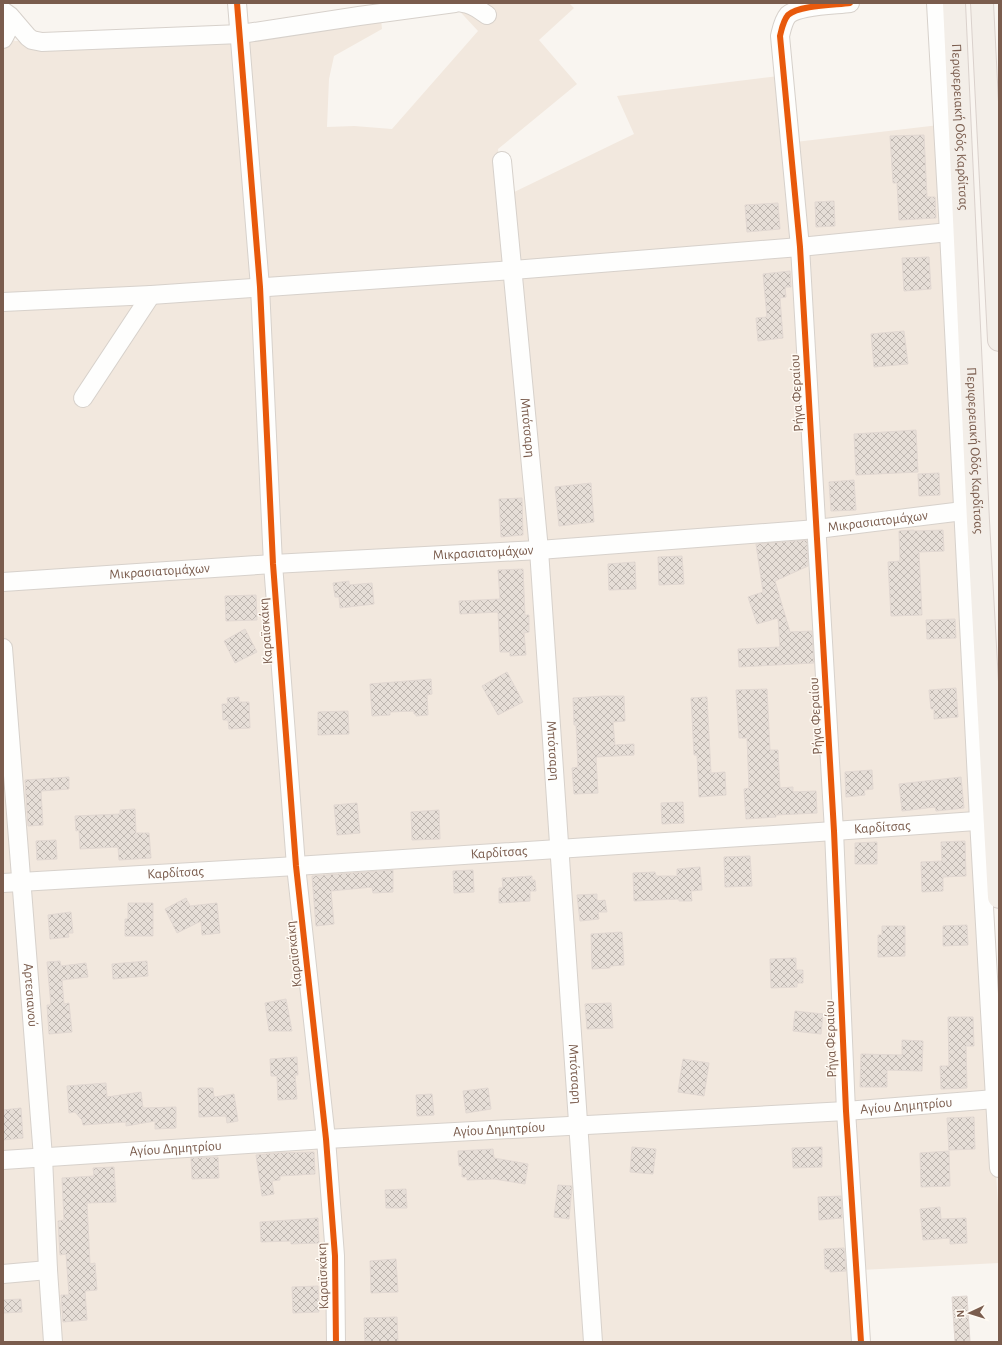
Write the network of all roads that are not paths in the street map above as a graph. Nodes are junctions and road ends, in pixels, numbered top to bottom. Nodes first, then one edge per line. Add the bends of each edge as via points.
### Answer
1 (237, 3) edge
2 (455, 3) edge
3 (462, 3) edge
4 (850, 3) edge
5 (936, 3) edge
6 (954, 3) edge
7 (982, 3) edge
8 (487, 15) dead end
9 (8, 16) edge
10 (241, 34) junction
11 (3, 40) edge
12 (502, 161) dead end
13 (996, 229) edge
14 (949, 232) junction
15 (800, 247) junction
16 (513, 270) junction
17 (260, 287) junction
18 (151, 295) junction
19 (3, 302) edge
20 (999, 340) edge
21 (83, 398) dead end
22 (963, 511) junction
23 (818, 529) junction
24 (539, 550) junction
25 (273, 564) junction
26 (3, 582) edge
27 (3, 648) edge
28 (993, 819) edge
29 (834, 831) junction
30 (559, 849) junction
31 (296, 866) junction
32 (21, 882) junction
33 (3, 883) edge
34 (999, 897) edge
35 (996, 1099) junction
36 (846, 1111) junction
37 (579, 1126) junction
38 (326, 1139) junction
39 (43, 1157) junction
40 (3, 1160) edge
41 (999, 1168) edge
42 (48, 1270) junction
43 (3, 1274) edge
44 (53, 1342) edge
45 (336, 1342) edge
46 (593, 1342) edge
47 (861, 1342) edge

1 - 10 street, Καραϊσκάκη
2 - 10 street
3 - 8 street via 476,7
4 - 15 street, Ρήγα Φεραίου via 800,9 789,15 782,25 780,36
5 - 14 street
6 - 28 main road, Περιφερειακή Οδός Καρδίτσας
7 - 13 main road, Περιφερειακή Οδός Καρδίτσας
9 - 10 street via 28,37 42,42
9 - 11 street
10 - 17 street, Καραϊσκάκη
12 - 16 street, Μπότσαρη
13 - 20 main road, Περιφερειακή Οδός Καρδίτσας
14 - 15 street
14 - 22 street
15 - 16 street
15 - 23 street, Ρήγα Φεραίου
16 - 17 street
16 - 24 street, Μπότσαρη
17 - 18 street
17 - 25 street, Καραϊσκάκη
18 - 19 street
18 - 21 street
22 - 23 street, Μικρασιατομάχων
22 - 28 street
23 - 24 street, Μικρασιατομάχων
23 - 29 street, Ρήγα Φεραίου
24 - 25 street, Μικρασιατομάχων
24 - 30 street, Μπότσαρη
25 - 26 street, Μικρασιατομάχων
25 - 31 street, Καραϊσκάκη
27 - 32 street, Αρτεσιανού
28 - 29 street, Καρδίτσας
28 - 34 main road, Περιφερειακή Οδός Καρδίτσας
28 - 35 street
29 - 30 street, Καρδίτσας
29 - 36 street, Ρήγα Φεραίου
30 - 31 street, Καρδίτσας
30 - 37 street, Μπότσαρη
31 - 32 street, Καρδίτσας
31 - 38 street, Καραϊσκάκη
32 - 33 street, Καρδίτσας
32 - 39 street, Αρτεσιανού
35 - 36 street, Αγίου Δημητρίου
35 - 41 street
36 - 37 street, Αγίου Δημητρίου
36 - 47 street, Ρήγα Φεραίου
37 - 38 street, Αγίου Δημητρίου
37 - 46 street, Μπότσαρη
38 - 39 street, Αγίου Δημητρίου
38 - 45 street, Καραϊσκάκη via 335,1256
39 - 40 street, Αγίου Δημητρίου
39 - 42 street, Αρτεσιανού
42 - 43 street
42 - 44 street, Αρτεσιανού

